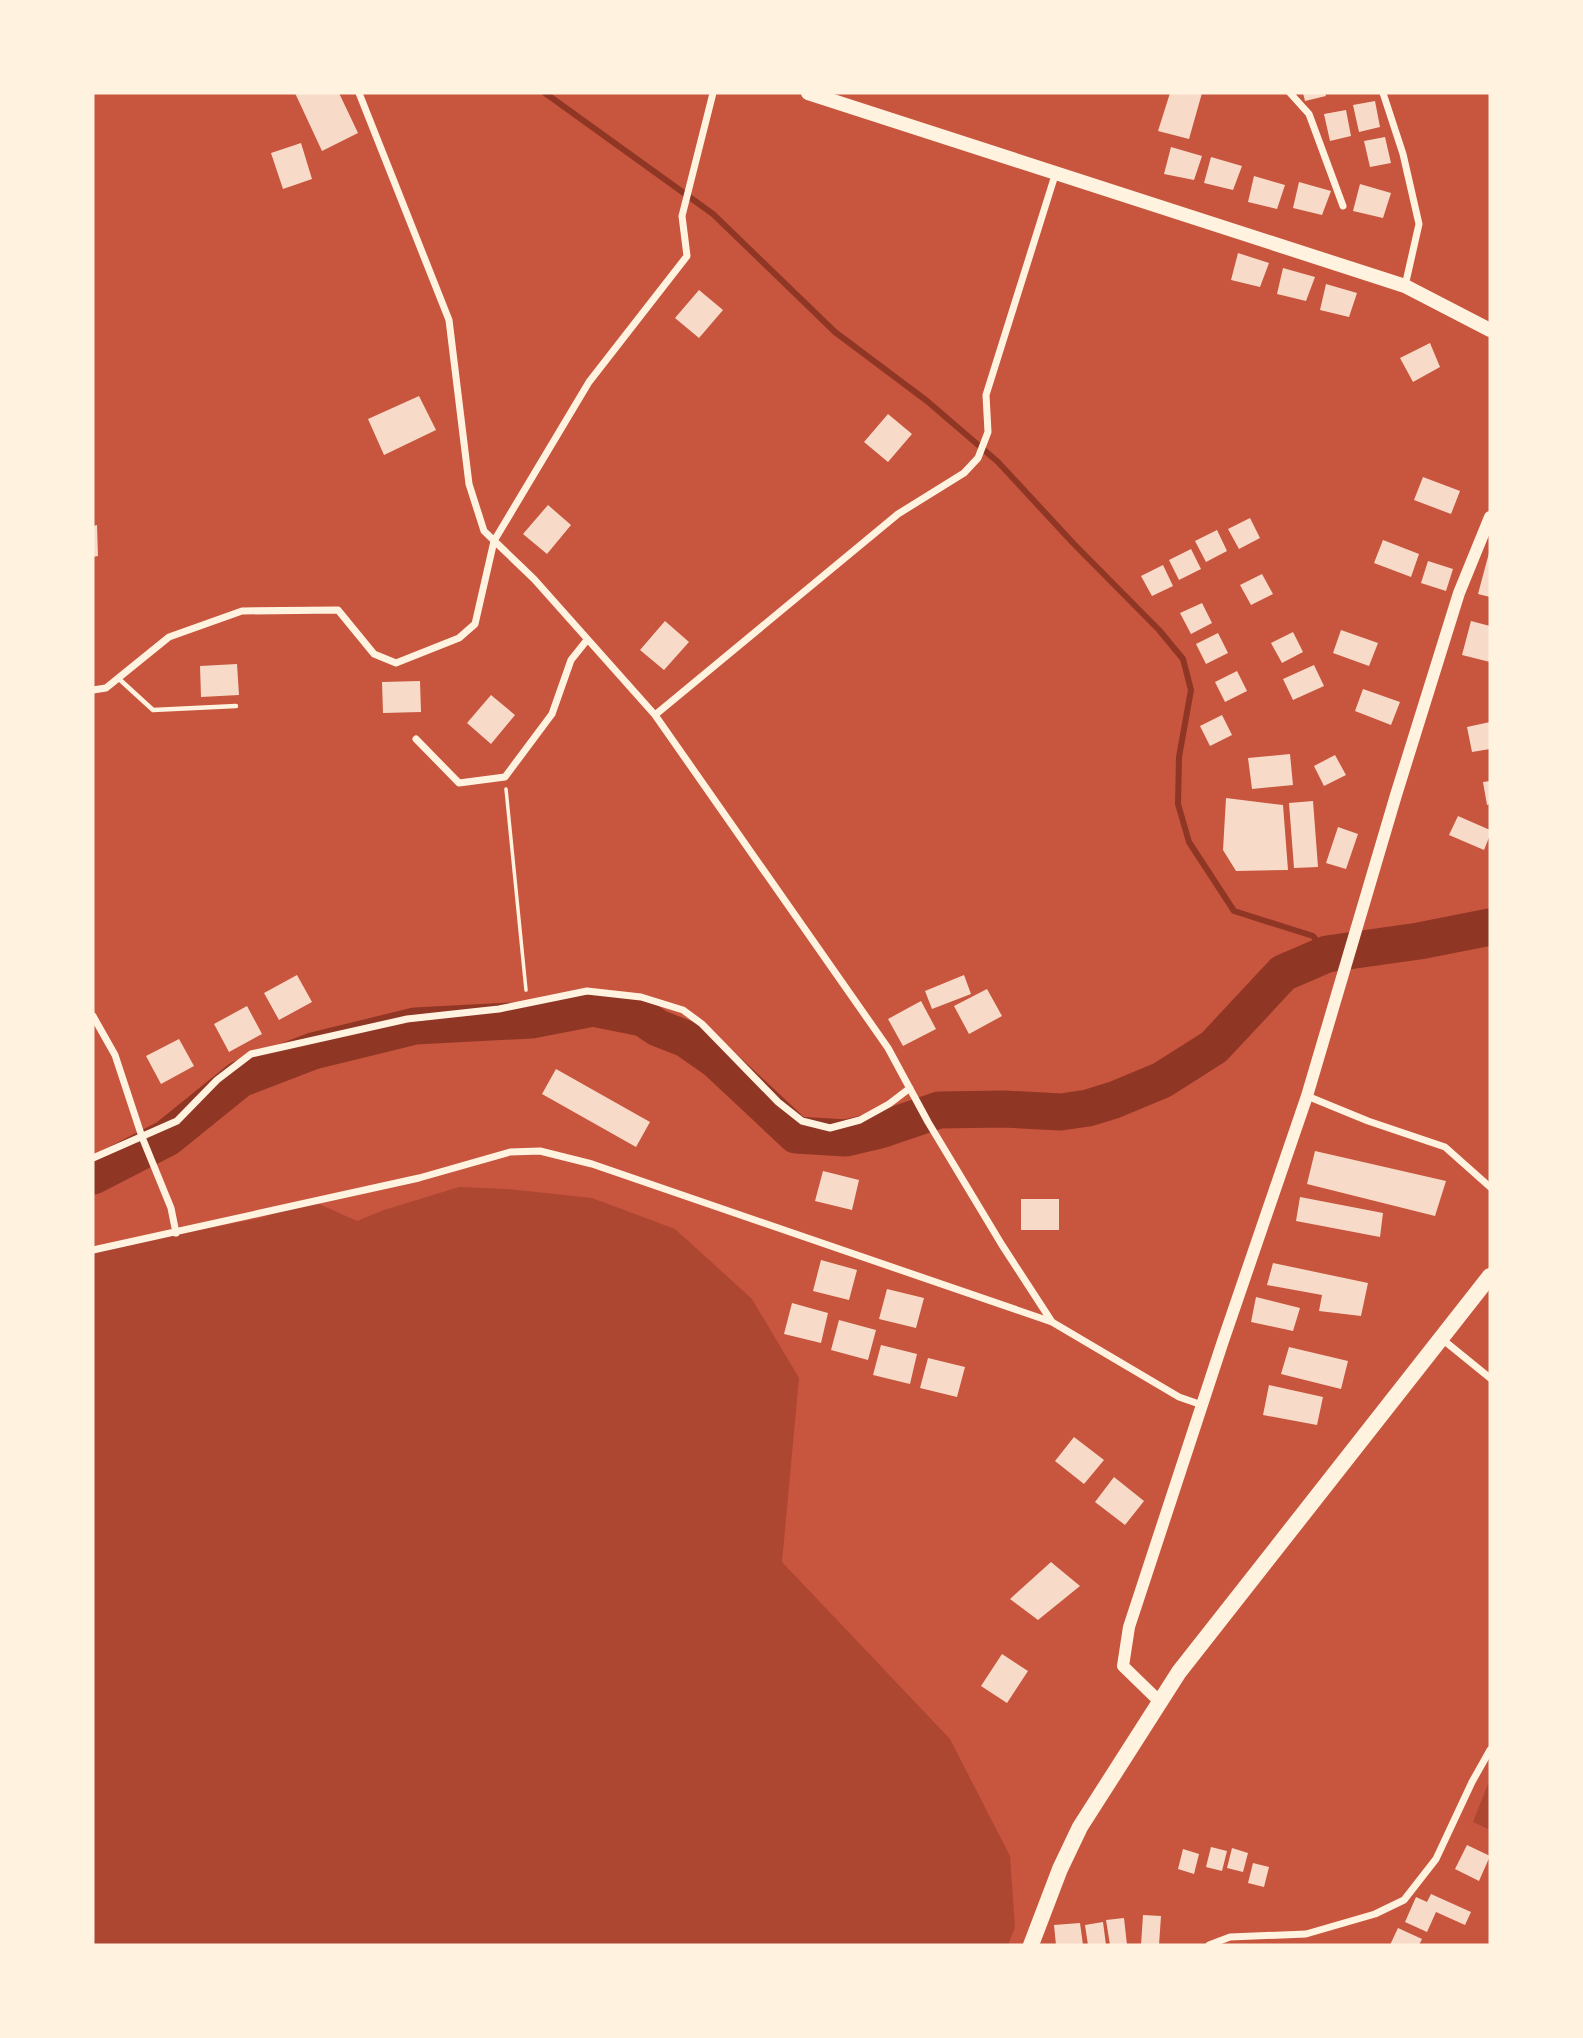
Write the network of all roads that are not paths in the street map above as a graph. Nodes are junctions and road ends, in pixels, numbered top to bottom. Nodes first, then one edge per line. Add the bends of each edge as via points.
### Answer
1 (359, 93) edge
2 (713, 93) edge
3 (808, 93) edge
4 (1290, 93) edge
5 (1383, 93) edge
6 (1056, 172) junction
7 (1343, 206) dead end
8 (1405, 286) junction
9 (1490, 330) edge
10 (1490, 517) edge
11 (494, 541) junction
12 (587, 640) junction
13 (118, 678) junction
14 (93, 690) edge
15 (236, 706) dead end
16 (655, 715) junction
17 (416, 739) dead end
18 (93, 1016) edge
19 (910, 1088) junction
20 (1307, 1096) junction
21 (142, 1137) junction
22 (93, 1158) edge
23 (1490, 1187) edge
24 (176, 1233) junction
25 (93, 1251) edge
26 (1490, 1276) edge
27 (1052, 1322) junction
28 (1441, 1338) junction
29 (1490, 1378) edge
30 (1202, 1405) junction
31 (1160, 1701) junction
32 (1490, 1751) edge
33 (1031, 1945) edge
34 (1209, 1945) edge

1 - 11 street via 449,320 469,484 484,531
2 - 11 street via 682,216 687,256 589,383
3 - 6 main road
4 - 7 street via 1309,114
5 - 8 street via 1419,224
6 - 8 main road
6 - 16 street via 986,395 988,432 978,458 964,473 898,514
8 - 9 main road
10 - 20 street via 1459,593
11 - 12 street
11 - 13 street via 475,624 459,638 396,663 374,654 338,610 242,611 169,638
12 - 16 street
12 - 17 street via 571,660 552,714 505,776 459,783
13 - 14 street via 106,688
13 - 15 lane via 153,710
16 - 19 street via 888,1048
18 - 21 street via 115,1055
19 - 21 street via 860,1120 830,1128 802,1121 683,1010 641,997 587,991 407,1019 251,1054 216,1080 177,1121
19 - 27 street
20 - 23 street via 1446,1147
20 - 30 street
21 - 22 street
21 - 24 street
24 - 25 street
24 - 27 street via 419,1178 510,1152 540,1151 592,1164
26 - 28 highway
27 - 30 street via 1179,1397
28 - 29 street
28 - 31 highway via 1195,1650
30 - 31 street via 1129,1627 1123,1666
31 - 33 highway via 1080,1827
32 - 34 street via 1436,1859 1404,1900 1375,1914 1306,1934 1230,1937

